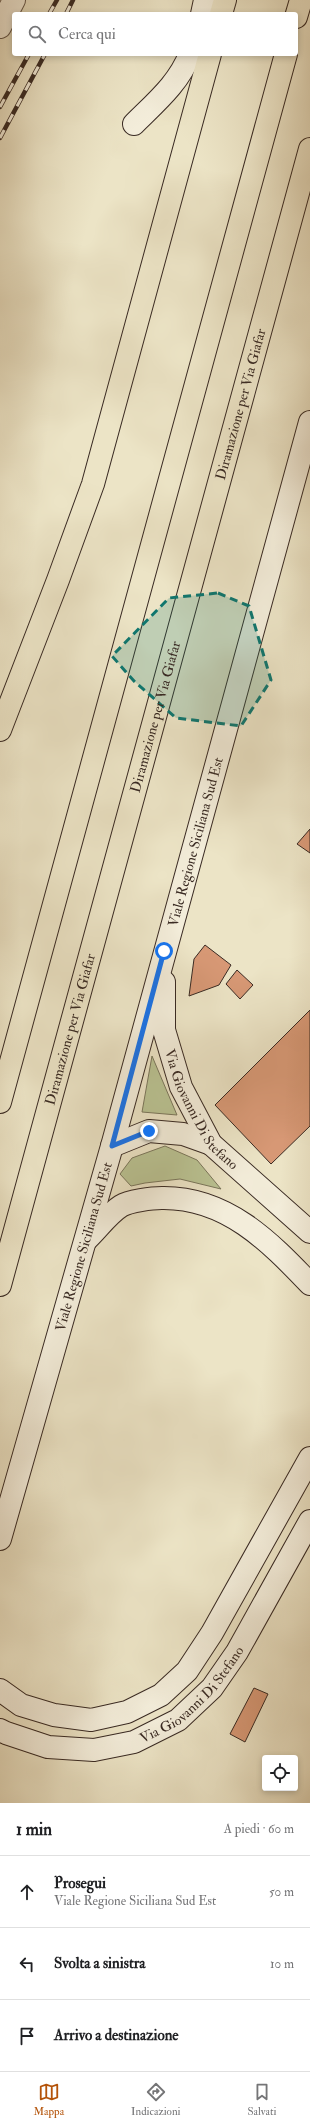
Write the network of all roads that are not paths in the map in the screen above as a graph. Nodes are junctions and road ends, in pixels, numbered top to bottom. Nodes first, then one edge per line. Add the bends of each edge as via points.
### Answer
1 (14, 0) edge
2 (206, 0) edge
3 (225, 0) edge
4 (300, 0) edge
5 (203, 12) edge
6 (222, 12) edge
7 (297, 12) edge
8 (0, 27) edge
9 (189, 56) edge
10 (209, 56) edge
11 (285, 56) edge
12 (134, 124) dead end
13 (310, 149) edge
14 (310, 422) edge
15 (0, 730) edge
16 (164, 951) junction
17 (0, 1102) edge
18 (211, 1144) junction
19 (112, 1146) junction
20 (310, 1232) edge
21 (85, 1241) junction
22 (310, 1284) edge
23 (0, 1285) edge
24 (310, 1458) edge
25 (310, 1521) edge
26 (0, 1539) edge
27 (0, 1690) edge
28 (0, 1730) edge

1 - 8 street
2 - 5 street
3 - 6 highway
4 - 7 highway
9 - 12 street via 184,70 174,84
10 - 15 highway via 93,484
11 - 17 highway
13 - 23 highway, Diramazione per Via Giafar
14 - 16 street, Viale Regione Siciliana Sud Est
16 - 18 street, Via Giovanni Di Stefano via 164,1030 181,1087
16 - 19 street, Viale Regione Siciliana Sud Est
18 - 19 street via 183,1134 149,1131
18 - 20 street, Via Giovanni Di Stefano
19 - 21 street, Viale Regione Siciliana Sud Est
21 - 22 street via 121,1206 152,1198 178,1197 223,1210 250,1227
21 - 26 street, Viale Regione Siciliana Sud Est
24 - 27 street via 212,1632 187,1671 161,1695 127,1712 91,1720 54,1715 21,1706
25 - 28 street, Via Giovanni Di Stefano via 237,1652 212,1688 178,1720 134,1742 94,1750 48,1747

